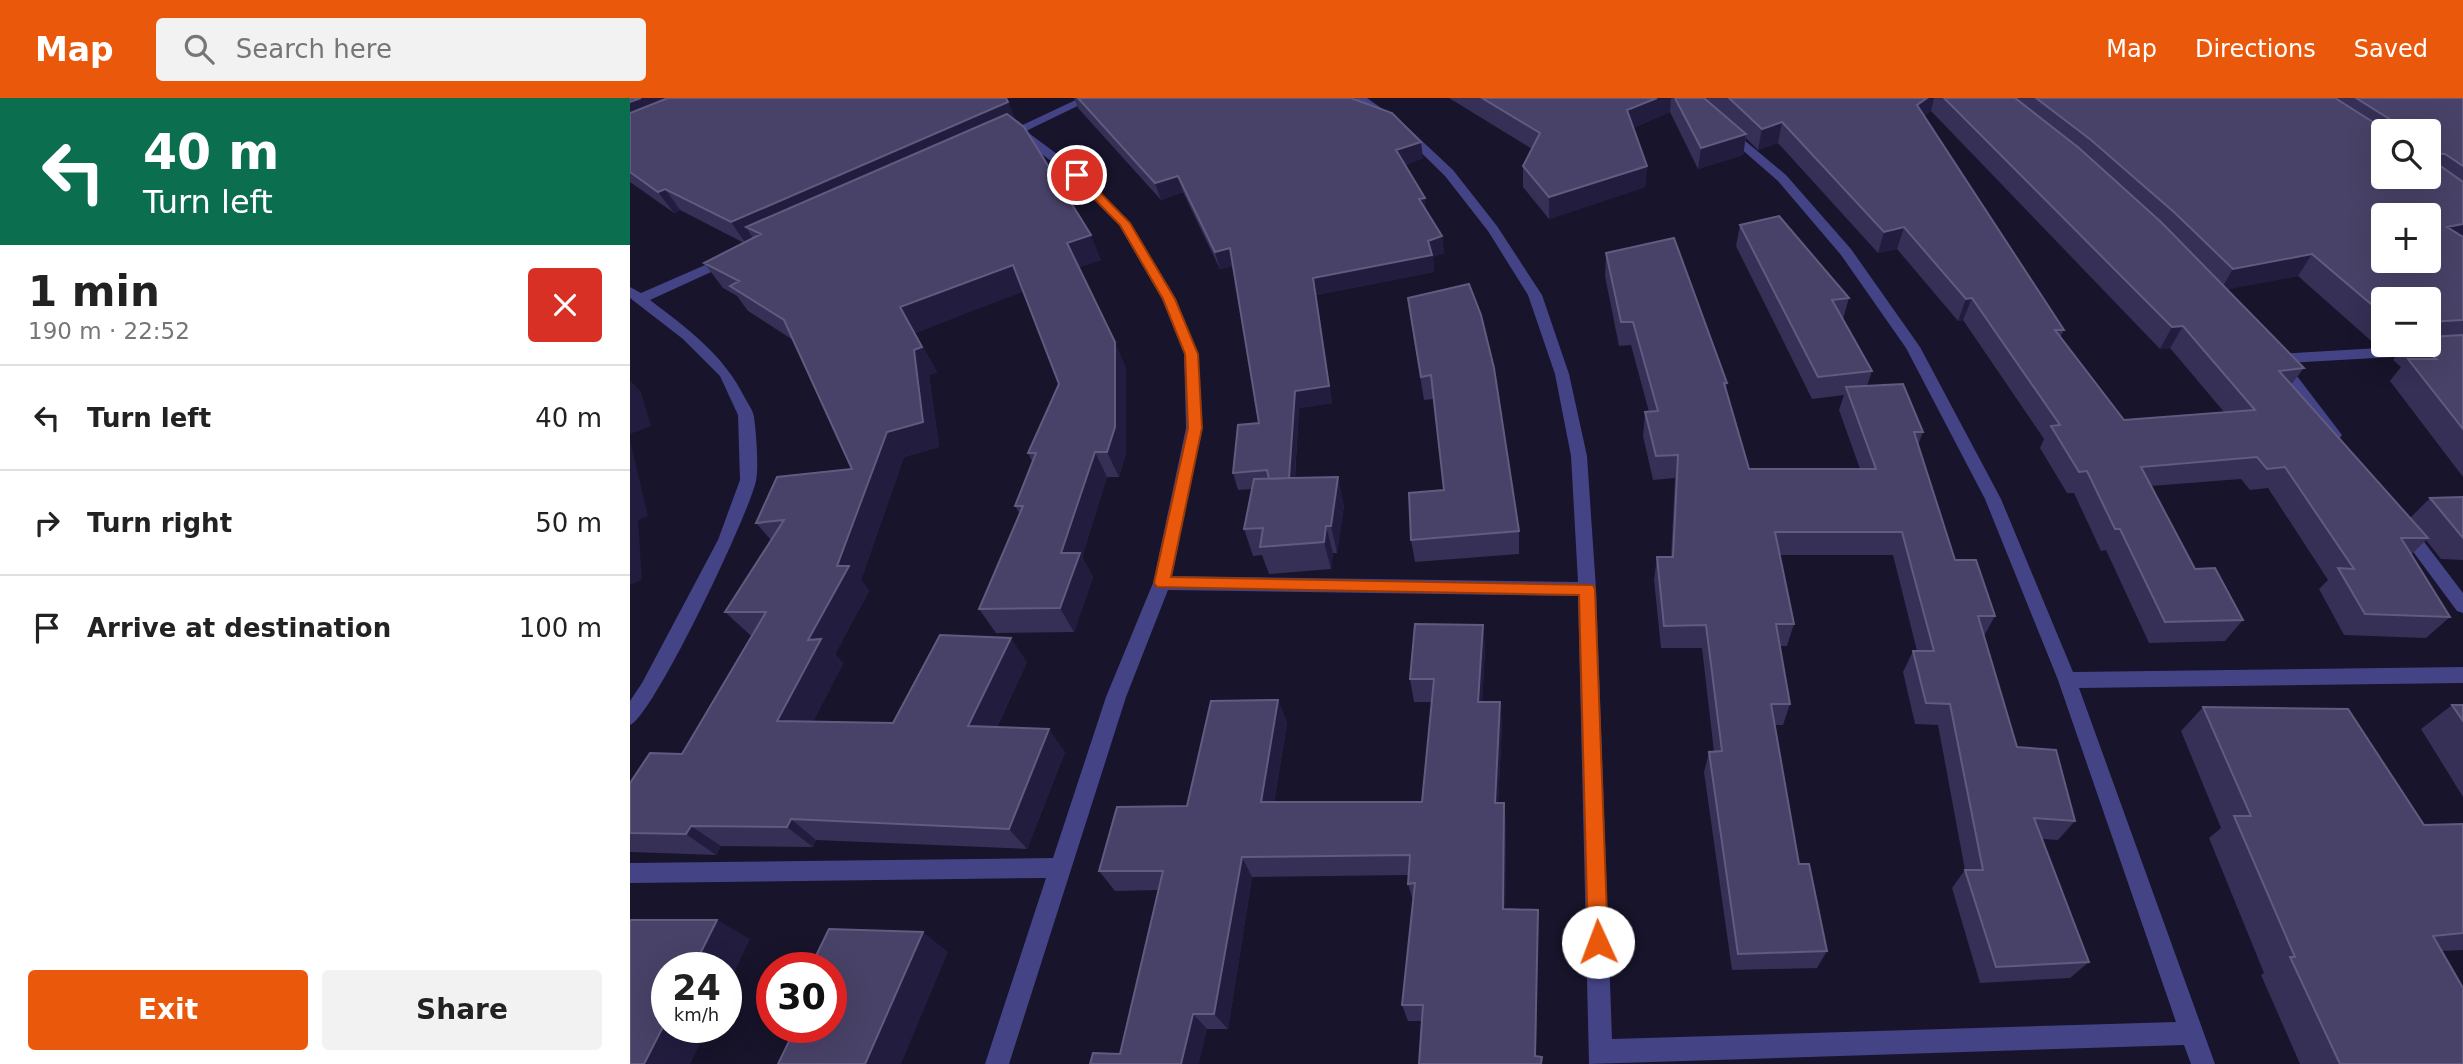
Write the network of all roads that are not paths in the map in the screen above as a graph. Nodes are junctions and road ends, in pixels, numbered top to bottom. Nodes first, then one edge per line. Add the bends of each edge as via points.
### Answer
1 (1089, 98) edge
2 (1360, 98) edge
3 (1718, 124) edge
4 (1018, 130) junction
5 (993, 141) edge
6 (742, 253) edge
7 (636, 294) edge
8 (2463, 348) edge
9 (2341, 445) edge
10 (2398, 520) edge
11 (1162, 583) junction
12 (1587, 589) junction
13 (2463, 606) edge
14 (2463, 675) edge
15 (2067, 680) junction
16 (630, 717) edge
17 (1060, 868) junction
18 (630, 873) edge
19 (2192, 1033) junction
20 (1601, 1057) edge
21 (997, 1064) edge
22 (2203, 1064) edge

1 - 4 street
2 - 12 street via 1401,127 1449,173 1493,229 1535,295 1562,374 1579,456
3 - 15 street via 1782,178 1837,241 1913,347 1993,499
4 - 5 street
4 - 11 street via 1077,175 1125,223 1169,299 1191,354 1195,428
6 - 7 street
7 - 16 street via 726,374 746,415 748,480 726,540
8 - 9 street via 2272,354
10 - 13 street
11 - 12 street
11 - 17 street via 1116,697
12 - 20 street
14 - 15 street
15 - 19 street
17 - 18 street
17 - 21 street
19 - 20 street
19 - 22 street

